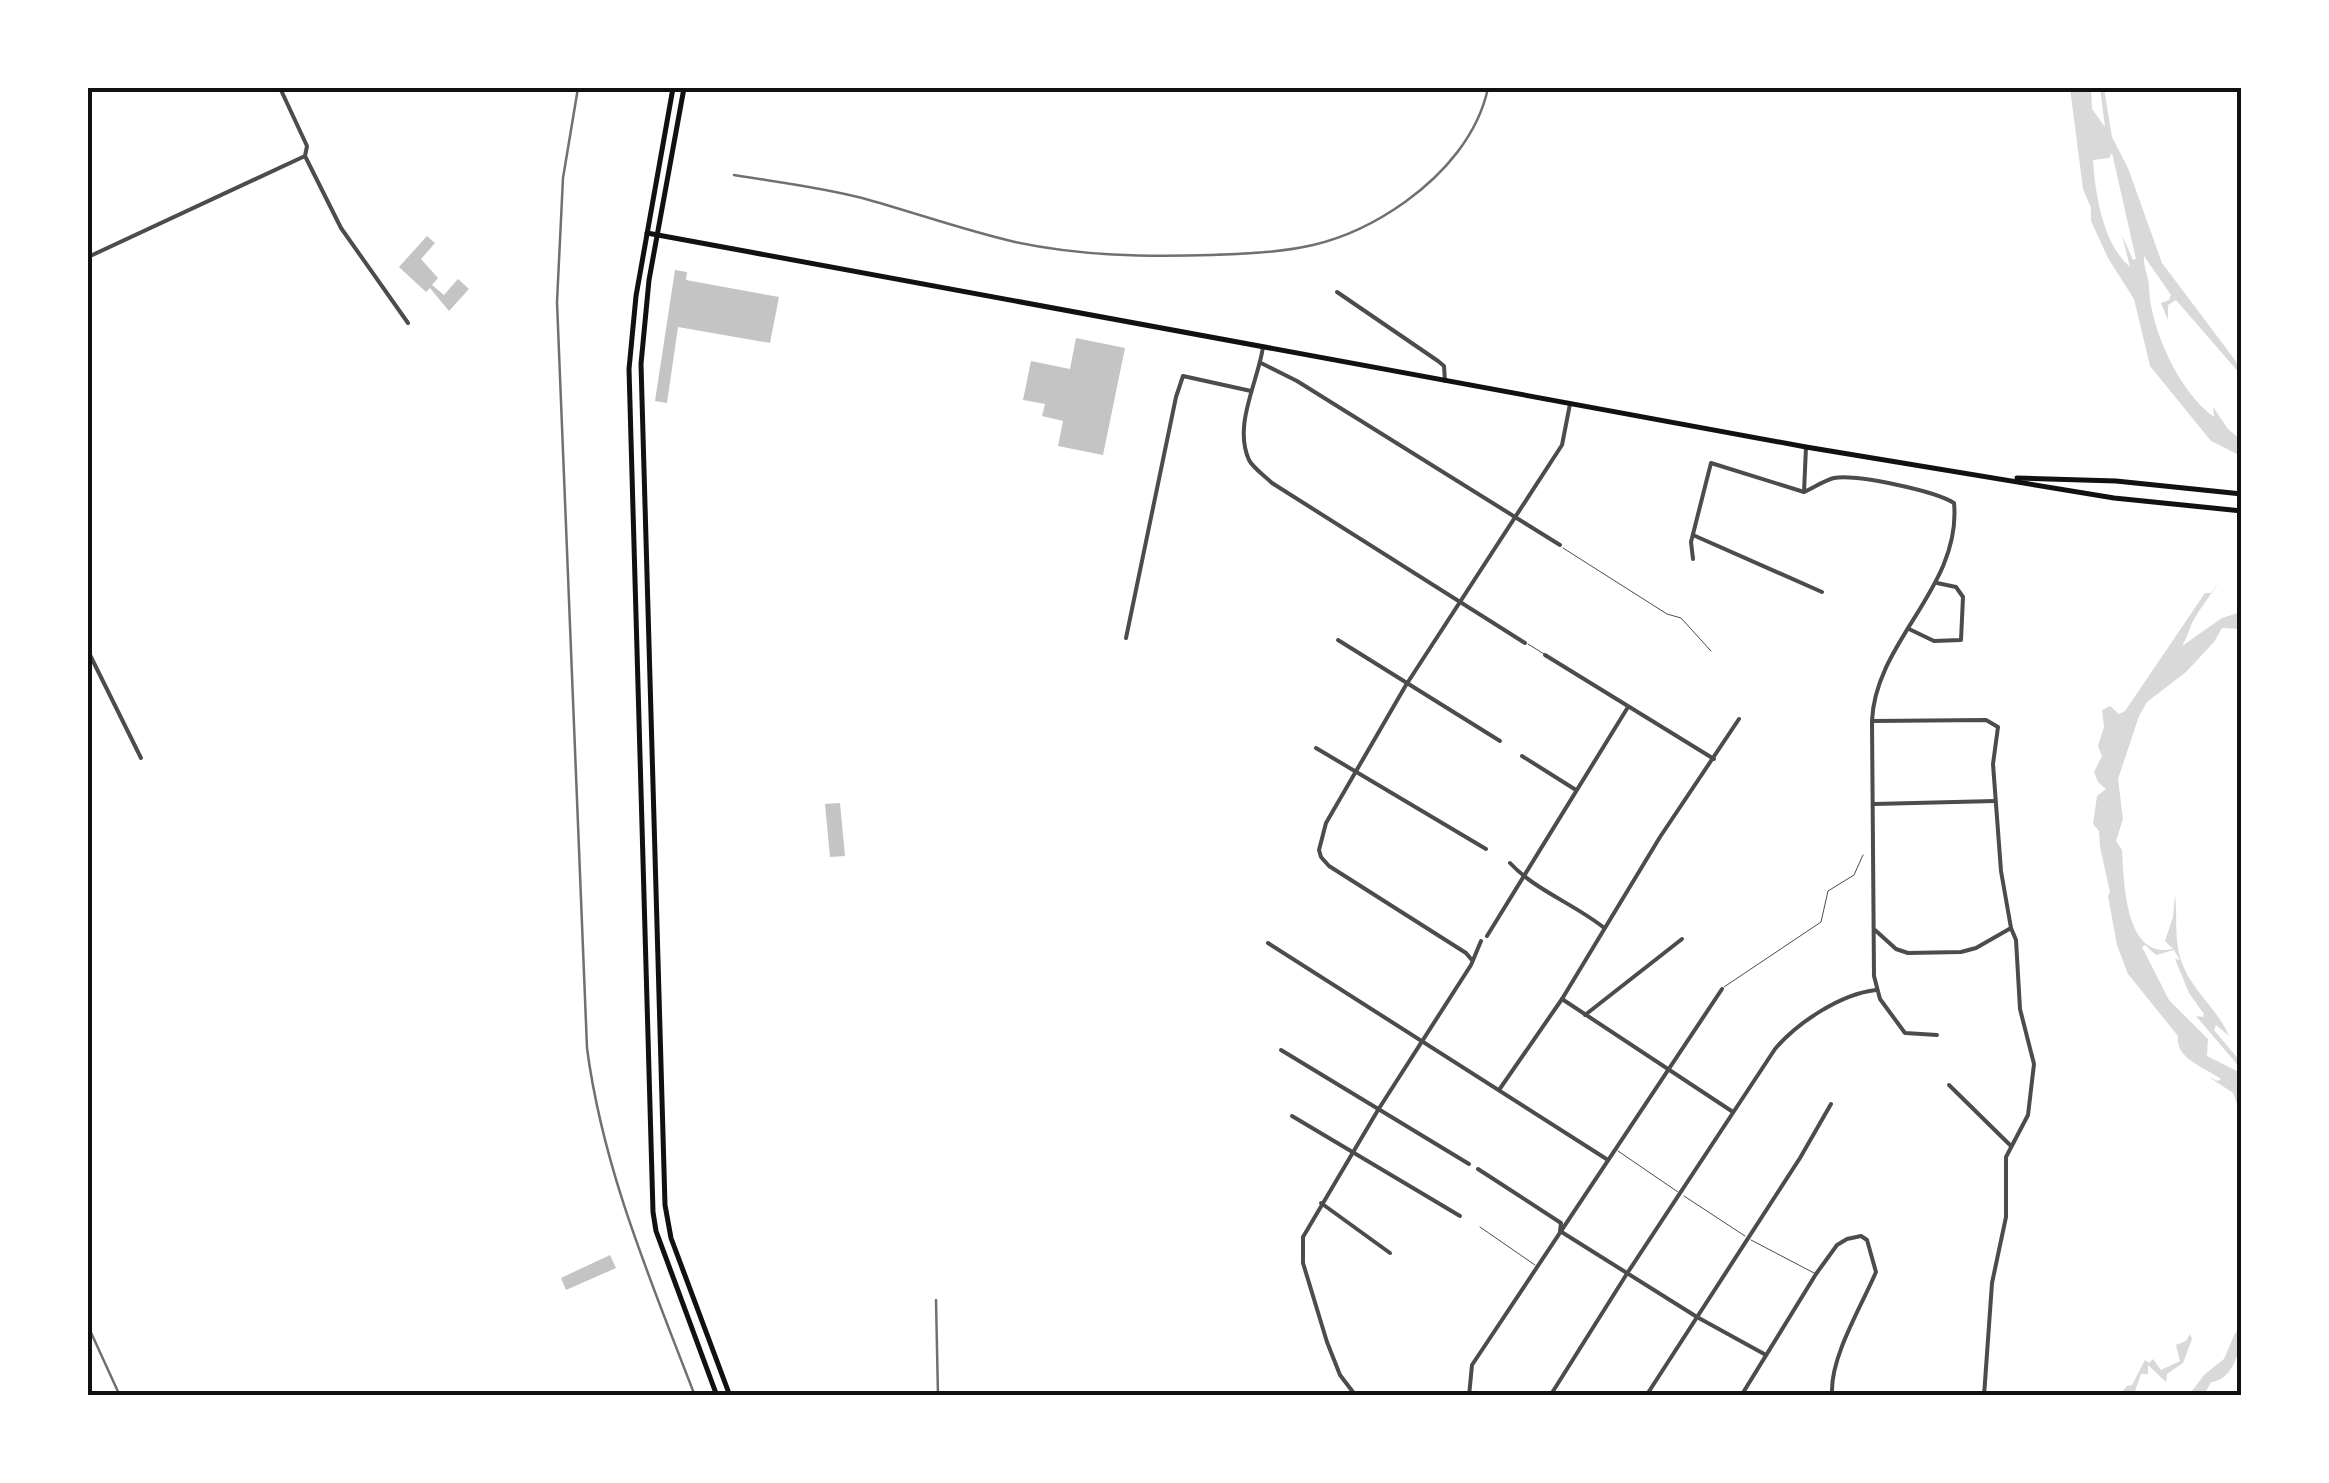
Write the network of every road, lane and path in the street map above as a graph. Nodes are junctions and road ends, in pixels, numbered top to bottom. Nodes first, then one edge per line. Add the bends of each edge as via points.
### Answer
1 (280, 88) edge
2 (673, 88) edge
3 (684, 88) edge
4 (666, 128) junction
5 (676, 130) junction
6 (305, 156) junction
7 (646, 233) junction
8 (656, 235) junction
9 (88, 257) edge
10 (642, 258) junction
11 (652, 260) junction
12 (1337, 292) dead end
13 (408, 323) dead end
14 (1264, 347) junction
15 (1262, 364) junction
16 (1445, 380) junction
17 (1251, 391) junction
18 (1570, 404) junction
19 (628, 406) junction
20 (641, 406) junction
21 (1806, 447) junction
22 (1999, 478) junction
23 (1804, 492) junction
24 (2242, 494) edge
25 (2242, 510) edge
26 (1516, 517) junction
27 (644, 534) junction
28 (632, 535) junction
29 (1693, 535) junction
30 (1560, 545) joint
31 (1693, 559) dead end
32 (1936, 582) junction
33 (1822, 592) dead end
34 (1460, 602) junction
35 (1909, 629) junction
36 (1126, 638) dead end
37 (1338, 640) dead end
38 (1525, 642) joint
39 (88, 650) edge
40 (1710, 650) dead end
41 (1545, 655) joint
42 (1406, 686) junction
43 (1628, 707) junction
44 (1738, 719) dead end
45 (1872, 721) junction
46 (1500, 741) dead end
47 (1316, 748) dead end
48 (1522, 756) dead end
49 (140, 758) dead end
50 (1714, 760) junction
51 (1356, 772) junction
52 (1576, 790) junction
53 (1995, 801) junction
54 (1874, 804) junction
55 (1486, 849) dead end
56 (1862, 855) dead end
57 (1510, 863) dead end
58 (1522, 876) junction
59 (657, 907) junction
60 (645, 908) junction
61 (1603, 928) junction
62 (1874, 928) junction
63 (2011, 928) junction
64 (1488, 936) dead end
65 (1682, 939) dead end
66 (1481, 941) dead end
67 (1268, 943) dead end
68 (1471, 960) junction
69 (1722, 989) joint
70 (1876, 990) junction
71 (1562, 999) junction
72 (1584, 1015) junction
73 (1937, 1036) dead end
74 (1420, 1042) junction
75 (1281, 1050) dead end
76 (1668, 1070) junction
77 (1949, 1085) dead end
78 (1499, 1090) junction
79 (1831, 1104) dead end
80 (1378, 1110) junction
81 (1734, 1112) junction
82 (1292, 1116) dead end
83 (2010, 1144) junction
84 (664, 1148) junction
85 (652, 1149) junction
86 (1615, 1149) junction
87 (1354, 1152) junction
88 (1608, 1160) junction
89 (1470, 1164) dead end
90 (1478, 1169) dead end
91 (1679, 1193) junction
92 (1322, 1203) junction
93 (1460, 1216) dead end
94 (1480, 1227) dead end
95 (1560, 1230) junction
96 (1747, 1238) junction
97 (1390, 1254) dead end
98 (1538, 1267) junction
99 (1628, 1272) junction
100 (1816, 1274) junction
101 (1697, 1317) junction
102 (1766, 1355) junction
103 (88, 1387) edge
104 (90, 1396) edge
105 (717, 1396) edge
106 (730, 1396) edge
107 (1356, 1396) edge
108 (1469, 1396) edge
109 (1550, 1396) edge
110 (1646, 1396) edge
111 (1741, 1396) edge
112 (1837, 1396) edge
113 (1984, 1396) edge

1 - 6 street via 307,146
2 - 4 main road
3 - 5 main road
4 - 5 main road
4 - 7 main road
5 - 8 main road
6 - 9 street
6 - 13 street via 341,228
7 - 8 main road
7 - 10 main road
8 - 11 main road
8 - 14 main road
10 - 11 main road
10 - 19 main road
11 - 20 main road
12 - 16 street via 1438,361
14 - 15 street
14 - 16 main road
15 - 17 street
15 - 26 street
16 - 18 main road
17 - 34 street via 1244,435 1250,462 1272,483
17 - 36 street via 1183,376
18 - 21 main road
18 - 26 street via 1562,445
19 - 20 main road
19 - 28 main road
20 - 27 main road
21 - 22 main road
21 - 23 street
22 - 24 main road
22 - 25 main road
23 - 29 street via 1711,463
23 - 32 street via 1834,478 1951,500 1954,542
26 - 30 street
26 - 34 street
27 - 28 main road
27 - 59 main road
28 - 60 main road
29 - 31 street
29 - 33 street
30 - 40 lane via 1681,618
32 - 35 street
32 - 35 street via 1963,597 1960,640 1934,641
34 - 38 street
34 - 42 street
35 - 45 street via 1876,688
37 - 42 street
38 - 41 lane
39 - 49 street
41 - 43 street
42 - 46 street
42 - 51 street
43 - 50 street
43 - 52 street
44 - 50 street
45 - 53 street via 1995,722
45 - 54 street
47 - 51 street
48 - 52 street
50 - 61 street
51 - 55 street
51 - 68 street via 1326,823 1321,857
52 - 58 street
53 - 54 street
53 - 63 street
54 - 62 street
56 - 69 lane via 1854,875 1828,891 1821,922
57 - 58 street
58 - 61 street
58 - 64 street
59 - 60 main road
59 - 84 main road
60 - 85 main road
61 - 71 street
62 - 63 street via 1908,953 1961,952
62 - 70 street
63 - 83 street via 2034,1064 2028,1114
65 - 72 street
66 - 68 street
67 - 74 street
68 - 74 street
69 - 76 street
70 - 73 street via 1906,1033
70 - 81 street via 1855,992 1787,1035
71 - 72 street
71 - 78 street
72 - 76 street
74 - 78 street
74 - 80 street
75 - 80 street
76 - 81 street
76 - 86 street
77 - 83 street
78 - 88 street
79 - 96 street
80 - 87 street
80 - 89 street
81 - 91 street
82 - 87 street
83 - 113 street
84 - 85 main road
84 - 106 main road via 671,1238
85 - 105 main road via 656,1232
86 - 88 street
86 - 91 lane
87 - 92 street
87 - 93 street
88 - 95 street
90 - 95 street via 1561,1222
91 - 96 lane
91 - 99 street
92 - 97 street
92 - 107 street via 1301,1248 1327,1342
94 - 98 lane
95 - 98 street
95 - 99 street
96 - 100 lane
96 - 101 street
98 - 108 street via 1472,1366
99 - 101 street
99 - 109 street
100 - 102 street
100 - 112 street via 1846,1238 1867,1240 1876,1266 1836,1359
101 - 102 street
101 - 110 street
102 - 111 street
103 - 104 street

